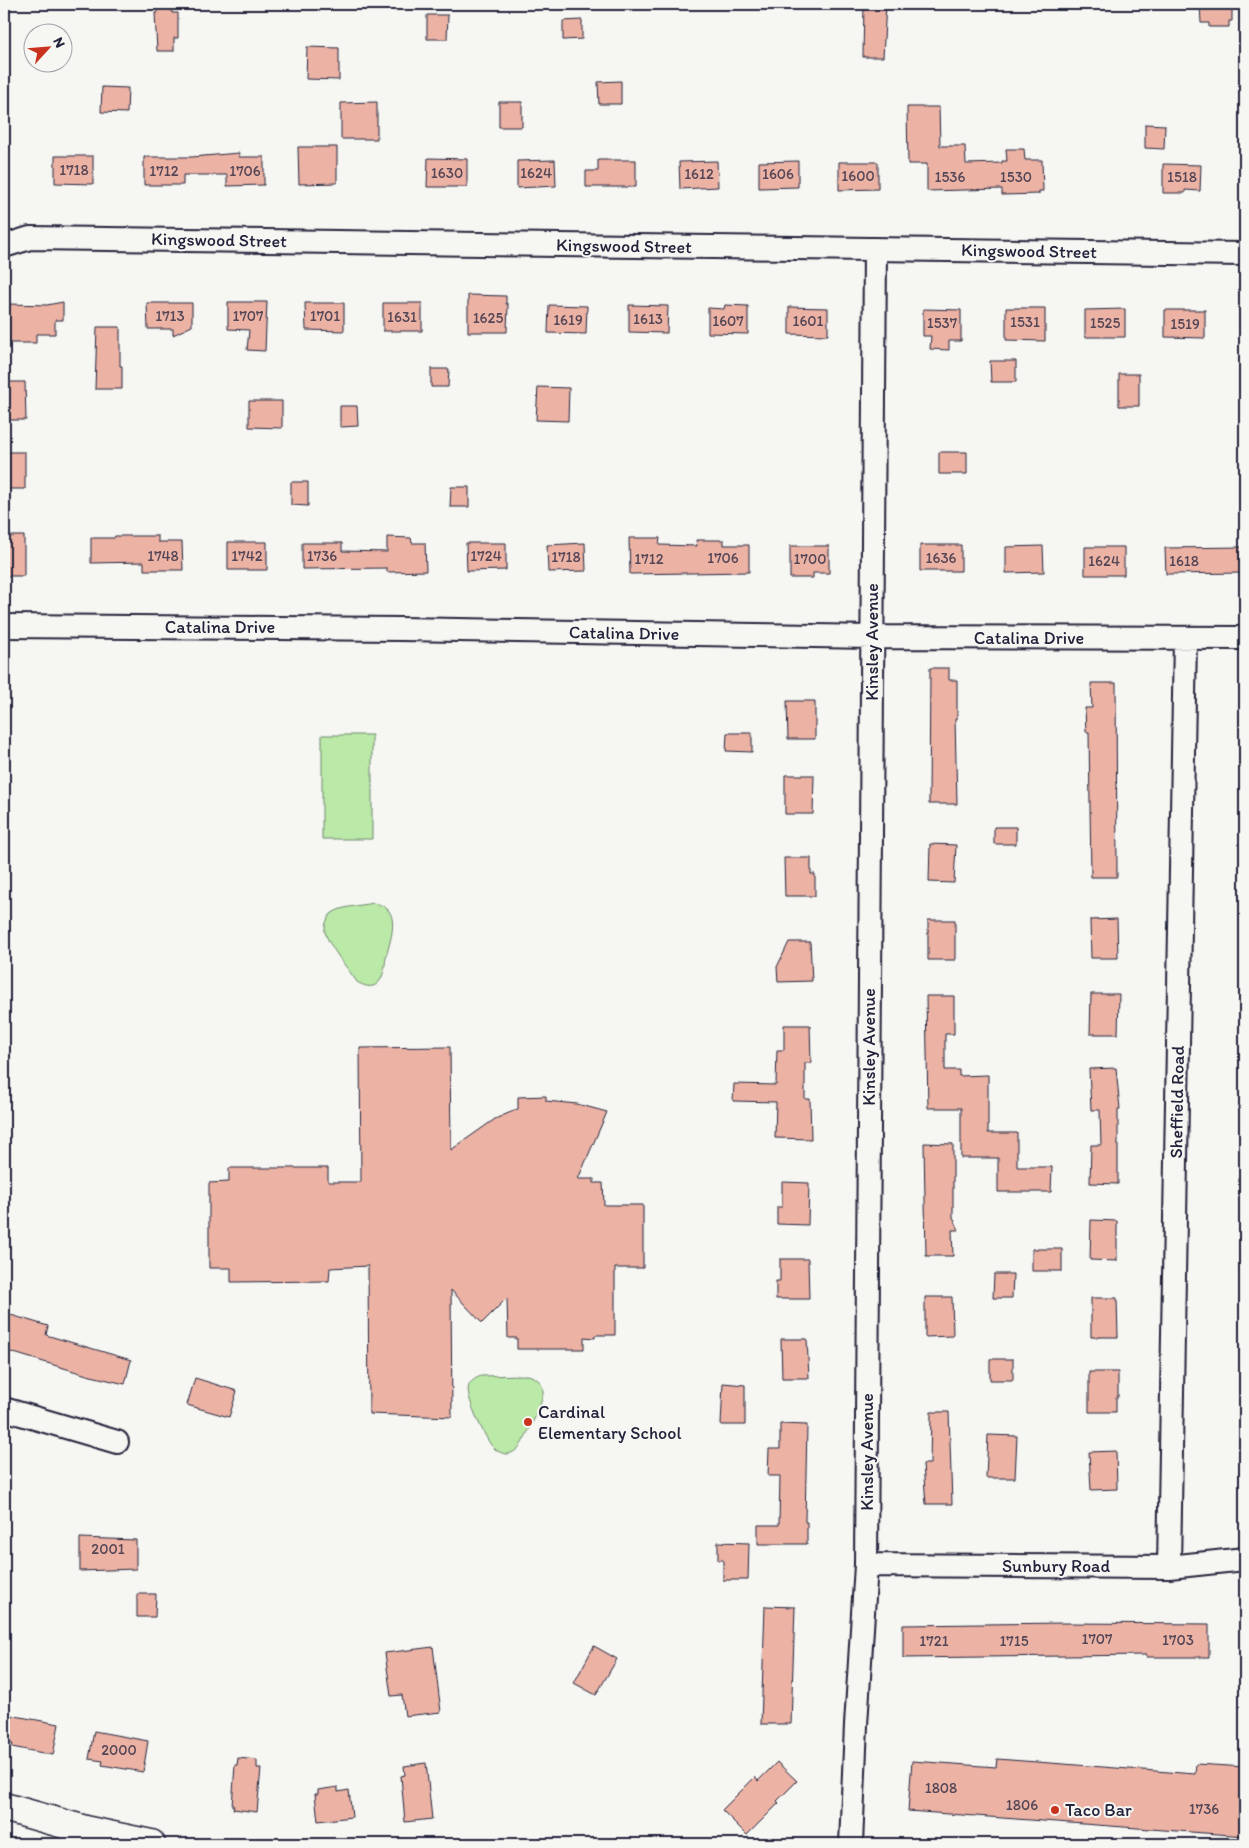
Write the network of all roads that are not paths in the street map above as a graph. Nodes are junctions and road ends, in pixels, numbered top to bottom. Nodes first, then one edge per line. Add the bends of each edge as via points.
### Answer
1 (4, 246) edge
2 (875, 249) junction
3 (1245, 254) edge
4 (4, 626) edge
5 (872, 637) junction
6 (1185, 638) junction
7 (1245, 638) edge
8 (4, 1409) edge
9 (117, 1442) dead end
10 (1245, 1559) edge
11 (866, 1565) junction
12 (1169, 1567) junction
13 (4, 1808) edge
14 (151, 1844) edge
15 (851, 1844) edge

1 - 2 street, Kingswood Street via 30,238
2 - 3 street, Kingswood Street
2 - 5 street, Kinsley Avenue
4 - 5 street, Catalina Drive via 401,628
5 - 6 street, Catalina Drive
5 - 11 street, Kinsley Avenue
6 - 7 street, Catalina Drive
6 - 12 street, Sheffield Road
8 - 9 street
10 - 12 street, Sunbury Road
11 - 12 street, Sunbury Road
11 - 15 street, Kinsley Avenue
13 - 14 main road

